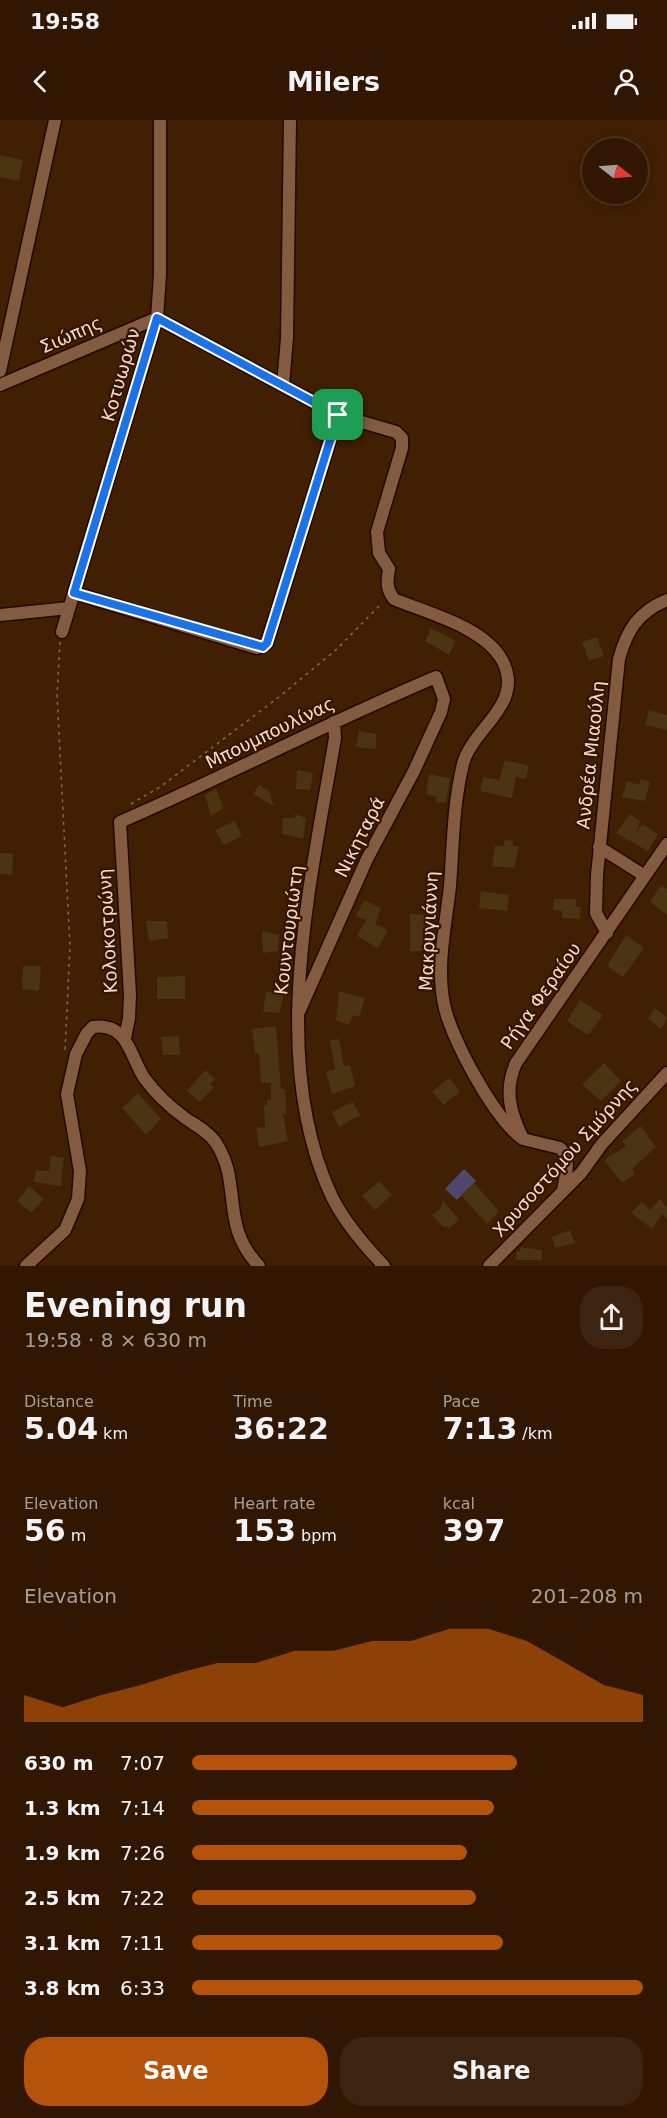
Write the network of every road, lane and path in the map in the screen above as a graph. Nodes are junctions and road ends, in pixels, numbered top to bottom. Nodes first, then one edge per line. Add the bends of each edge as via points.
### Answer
1 (55, 120) edge
2 (160, 120) edge
3 (290, 120) edge
4 (157, 318) junction
5 (0, 371) edge
6 (0, 385) edge
7 (283, 385) junction
8 (338, 415) junction
9 (74, 593) junction
10 (394, 598) junction
11 (667, 600) edge
12 (69, 608) junction
13 (0, 615) edge
14 (62, 632) joint
15 (436, 677) joint
16 (334, 722) junction
17 (120, 822) junction
18 (667, 844) edge
19 (599, 847) junction
20 (645, 876) junction
21 (607, 933) junction
22 (298, 1014) junction
23 (125, 1038) junction
24 (65, 1058) dead end
25 (667, 1072) edge
26 (523, 1138) junction
27 (563, 1191) junction
28 (26, 1266) edge
29 (259, 1266) edge
30 (384, 1266) edge
31 (489, 1266) edge

1 - 5 street
2 - 4 street, Κοτυωρών
3 - 7 street
4 - 6 street, Σιώπης
4 - 7 street
4 - 9 street, Κοτυωρών
7 - 8 street
8 - 9 street via 263,647
8 - 10 street via 396,432 402,438 376,544 389,569 386,582
9 - 12 street, Κοτυωρών
10 - 17 path via 383,602 337,649 279,697 160,787 130,805
10 - 26 street, Μακρυγιάννη via 476,634 503,661 505,695 497,714 463,762 442,961 444,1004 450,1025 505,1124
11 - 19 street, Ανδρέα Μιαούλη via 653,605 631,625 619,659
12 - 13 street
12 - 14 street, Κοτυωρών
14 - 24 path via 57,656 57,694 70,947
15 - 16 street, Μπουμπουλίνας
15 - 22 street, Νικηταρά via 444,699 441,712 367,859
16 - 17 street, Μπουμπουλίνας
16 - 22 street, Κουντουριώτη via 335,738 298,981
17 - 23 street, Κολοκοτρώνη via 130,994
18 - 20 street, Ρήγα Φεραίου
19 - 20 street
19 - 21 street, Ανδρέα Μιαούλη via 596,913
20 - 21 street, Ρήγα Φεραίου
21 - 26 street, Ρήγα Φεραίου via 513,1072 508,1085 509,1102
22 - 30 street, Κουντουριώτη via 300,1071 319,1164 348,1224
23 - 28 street via 113,1028 100,1026 93,1027 81,1042 68,1094 80,1171 78,1199 65,1230
23 - 29 street via 146,1081 216,1143 228,1174 236,1232
25 - 27 street, Χρυσοστόμου Σμύρνης
26 - 27 street via 565,1152
27 - 31 street, Χρυσοστόμου Σμύρνης

